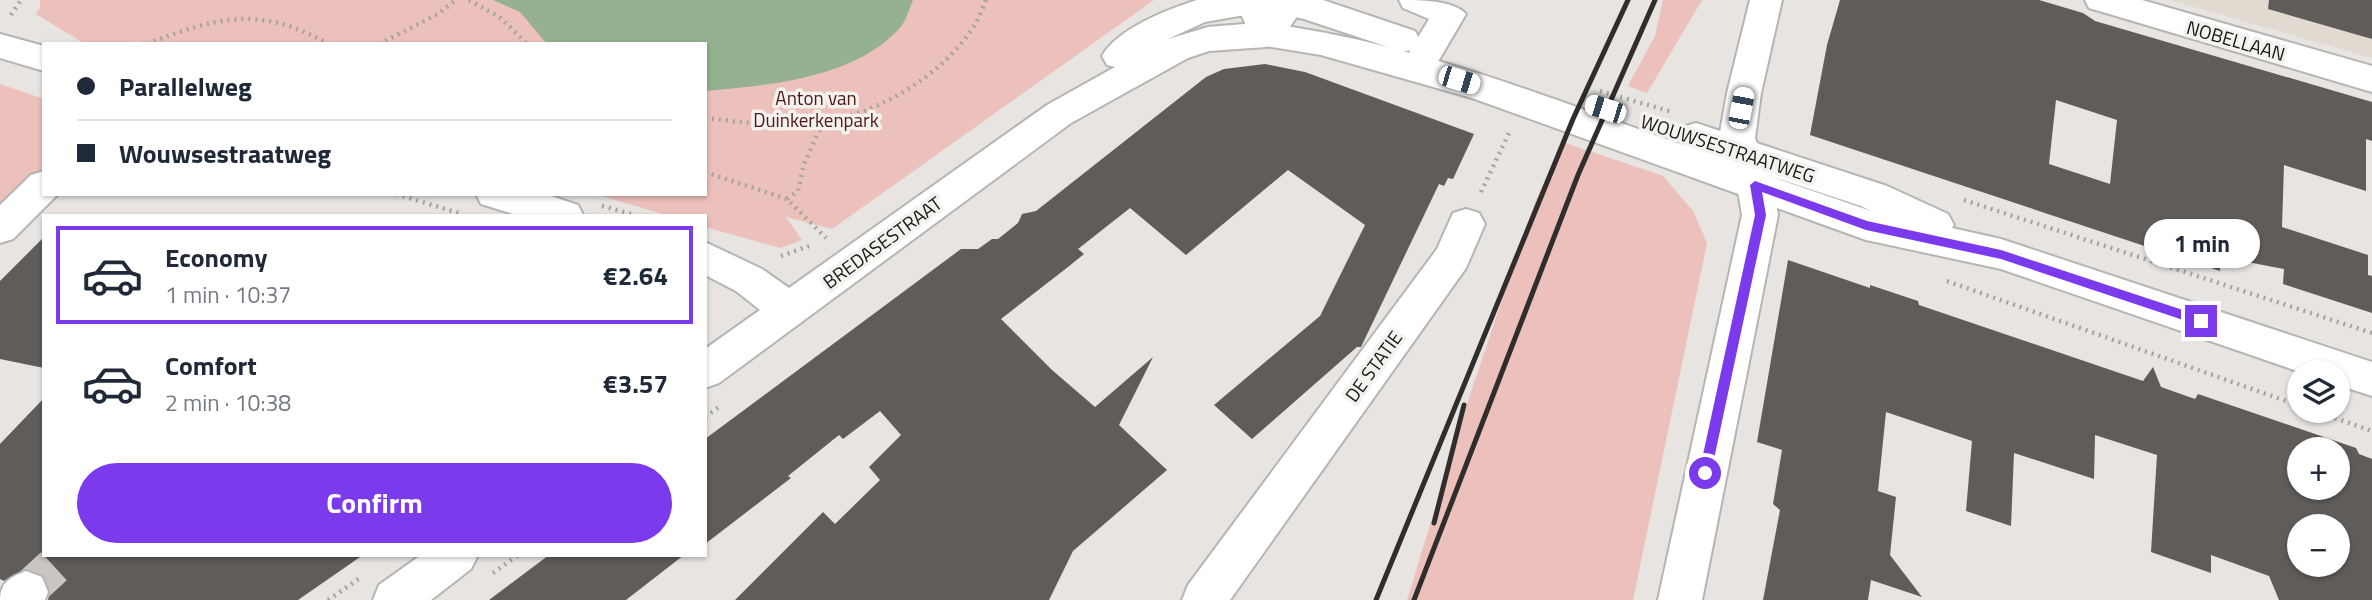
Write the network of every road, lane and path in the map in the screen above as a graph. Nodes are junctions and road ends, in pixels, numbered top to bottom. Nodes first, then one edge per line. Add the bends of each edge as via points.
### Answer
1 (456, 0) edge
2 (469, 0) edge
3 (986, 0) edge
4 (1415, 0) edge
5 (1766, 0) edge
6 (2101, 0) edge
7 (1251, 1) edge
8 (1289, 2) edge
9 (1266, 35) junction
10 (152, 42) edge
11 (325, 42) edge
12 (383, 42) edge
13 (525, 42) edge
14 (0, 46) edge
15 (42, 58) edge
16 (1422, 58) junction
17 (2372, 79) edge
18 (1059, 114) junction
19 (707, 118) edge
20 (823, 122) junction
21 (1511, 129) dead end
22 (1748, 168) junction
23 (707, 173) edge
24 (42, 187) edge
25 (403, 196) edge
26 (501, 196) edge
27 (787, 199) junction
28 (465, 214) edge
29 (562, 214) edge
30 (1466, 225) joint
31 (0, 228) edge
32 (826, 239) dead end
33 (707, 258) edge
34 (1944, 280) dead end
35 (788, 309) junction
36 (707, 370) edge
37 (2372, 379) edge
38 (2287, 401) edge
39 (2349, 423) edge
40 (2372, 431) edge
41 (453, 557) edge
42 (395, 600) edge
43 (1204, 600) edge
44 (1680, 600) edge

1 - 12 path via 439,14
2 - 13 path via 494,10
3 - 20 path via 971,32 936,68 867,110
4 - 16 street via 1449,14
5 - 22 street via 1738,123 1737,138
6 - 17 street, NOBELLAAN
7 - 8 street, BREDASESTRAAT
7 - 9 street
7 - 18 street, BREDASESTRAAT via 1172,20 1115,58
8 - 9 street
8 - 16 street, WOUWSESTRAATWEG
9 - 16 street, WOUWSESTRAATWEG
9 - 18 street, BREDASESTRAAT via 1208,39 1176,49
10 - 11 path via 209,21 253,16 292,23
14 - 15 street
16 - 22 street, WOUWSESTRAATWEG via 1582,102
18 - 35 street, BREDASESTRAAT
19 - 20 path
20 - 27 path via 804,164 798,191
21 - 30 path
22 - 37 street, WOUWSESTRAATWEG via 1866,225 2001,254
22 - 44 street via 1760,215
23 - 27 path
24 - 31 street
25 - 28 path
26 - 29 street
27 - 32 path
30 - 43 street, DE STATIE via 1453,257
33 - 35 street via 749,280
34 - 38 path
35 - 36 street, BREDASESTRAAT
39 - 40 path
41 - 42 street

